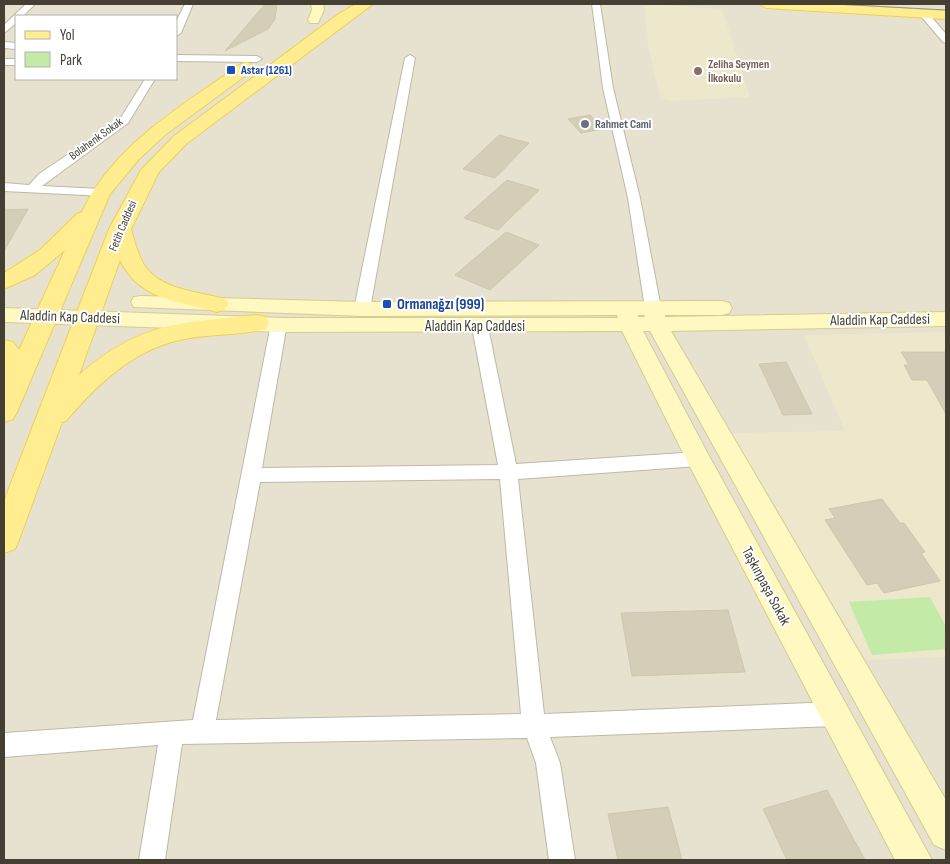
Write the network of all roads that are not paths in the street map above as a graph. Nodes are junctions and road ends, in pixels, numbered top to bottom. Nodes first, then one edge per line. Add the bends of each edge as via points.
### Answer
1 (31, 4) edge
2 (189, 4) edge
3 (366, 4) edge
4 (381, 4) edge
5 (596, 4) edge
6 (766, 4) edge
7 (912, 4) edge
8 (946, 6) edge
9 (343, 10) edge
10 (315, 12) edge
11 (923, 14) junction
12 (19, 15) edge
13 (946, 15) edge
14 (15, 19) edge
15 (178, 29) edge
16 (4, 30) edge
17 (946, 40) edge
18 (178, 58) edge
19 (410, 58) dead end
20 (258, 59) junction
21 (149, 80) edge
22 (4, 187) edge
23 (32, 189) junction
24 (98, 200) junction
25 (120, 229) junction
26 (4, 282) edge
27 (4, 300) edge
28 (217, 304) junction
29 (946, 307) edge
30 (50, 309) junction
31 (362, 309) junction
32 (89, 310) junction
33 (4, 315) edge
34 (642, 317) junction
35 (946, 319) edge
36 (268, 324) junction
37 (480, 327) junction
38 (4, 348) edge
39 (6, 407) edge
40 (48, 423) junction
41 (698, 459) junction
42 (508, 472) junction
43 (252, 475) junction
44 (4, 540) edge
45 (835, 714) junction
46 (534, 726) junction
47 (202, 731) junction
48 (172, 732) junction
49 (4, 744) edge
50 (946, 832) edge
51 (152, 860) edge
52 (562, 860) edge
53 (914, 860) edge

1 - 12 street
2 - 15 street
3 - 9 main road, Fetih Caddesi
4 - 9 main road
5 - 34 street via 608,88 634,198
6 - 11 main road
7 - 8 main road
9 - 10 main road, Fetih Caddesi
9 - 25 main road, Fetih Caddesi via 180,140 151,170
10 - 20 main road, Fetih Caddesi
11 - 13 main road
11 - 17 street
14 - 16 street
18 - 20 street
19 - 31 street
20 - 24 main road, Fetih Caddesi via 159,131 132,156
21 - 23 street, Bolahenk Sokak via 124,122 43,177
22 - 23 street
23 - 24 street
24 - 26 main road via 50,254
24 - 30 main road, Fetih Caddesi
25 - 28 main road via 128,254 141,276 158,288
25 - 32 main road, Fetih Caddesi
27 - 30 street, Aladdin Kap Caddesi
28 - 31 street, Aladdin Kap Caddesi
28 - 32 street, Aladdin Kap Caddesi
29 - 34 street, Aladdin Kap Caddesi
30 - 32 street, Aladdin Kap Caddesi
30 - 33 street, Aladdin Kap Caddesi
30 - 39 main road, Fetih Caddesi
31 - 34 street, Aladdin Kap Caddesi
32 - 36 street, Aladdin Kap Caddesi
32 - 40 main road, Fetih Caddesi
34 - 35 street, Aladdin Kap Caddesi
34 - 37 street, Aladdin Kap Caddesi
34 - 41 street, Taşkınpaşa Sokak
34 - 50 street
36 - 37 street, Aladdin Kap Caddesi
36 - 40 main road via 184,332 151,339 89,380
36 - 43 street
37 - 42 street
38 - 39 main road via 9,354
40 - 44 main road, Fetih Caddesi
41 - 42 street
41 - 45 street, Taşkınpaşa Sokak
42 - 43 street
42 - 46 street
43 - 47 street
45 - 46 street
45 - 53 street, Taşkınpaşa Sokak
46 - 47 street
46 - 52 street via 548,763
47 - 48 street
48 - 49 street
48 - 51 street

